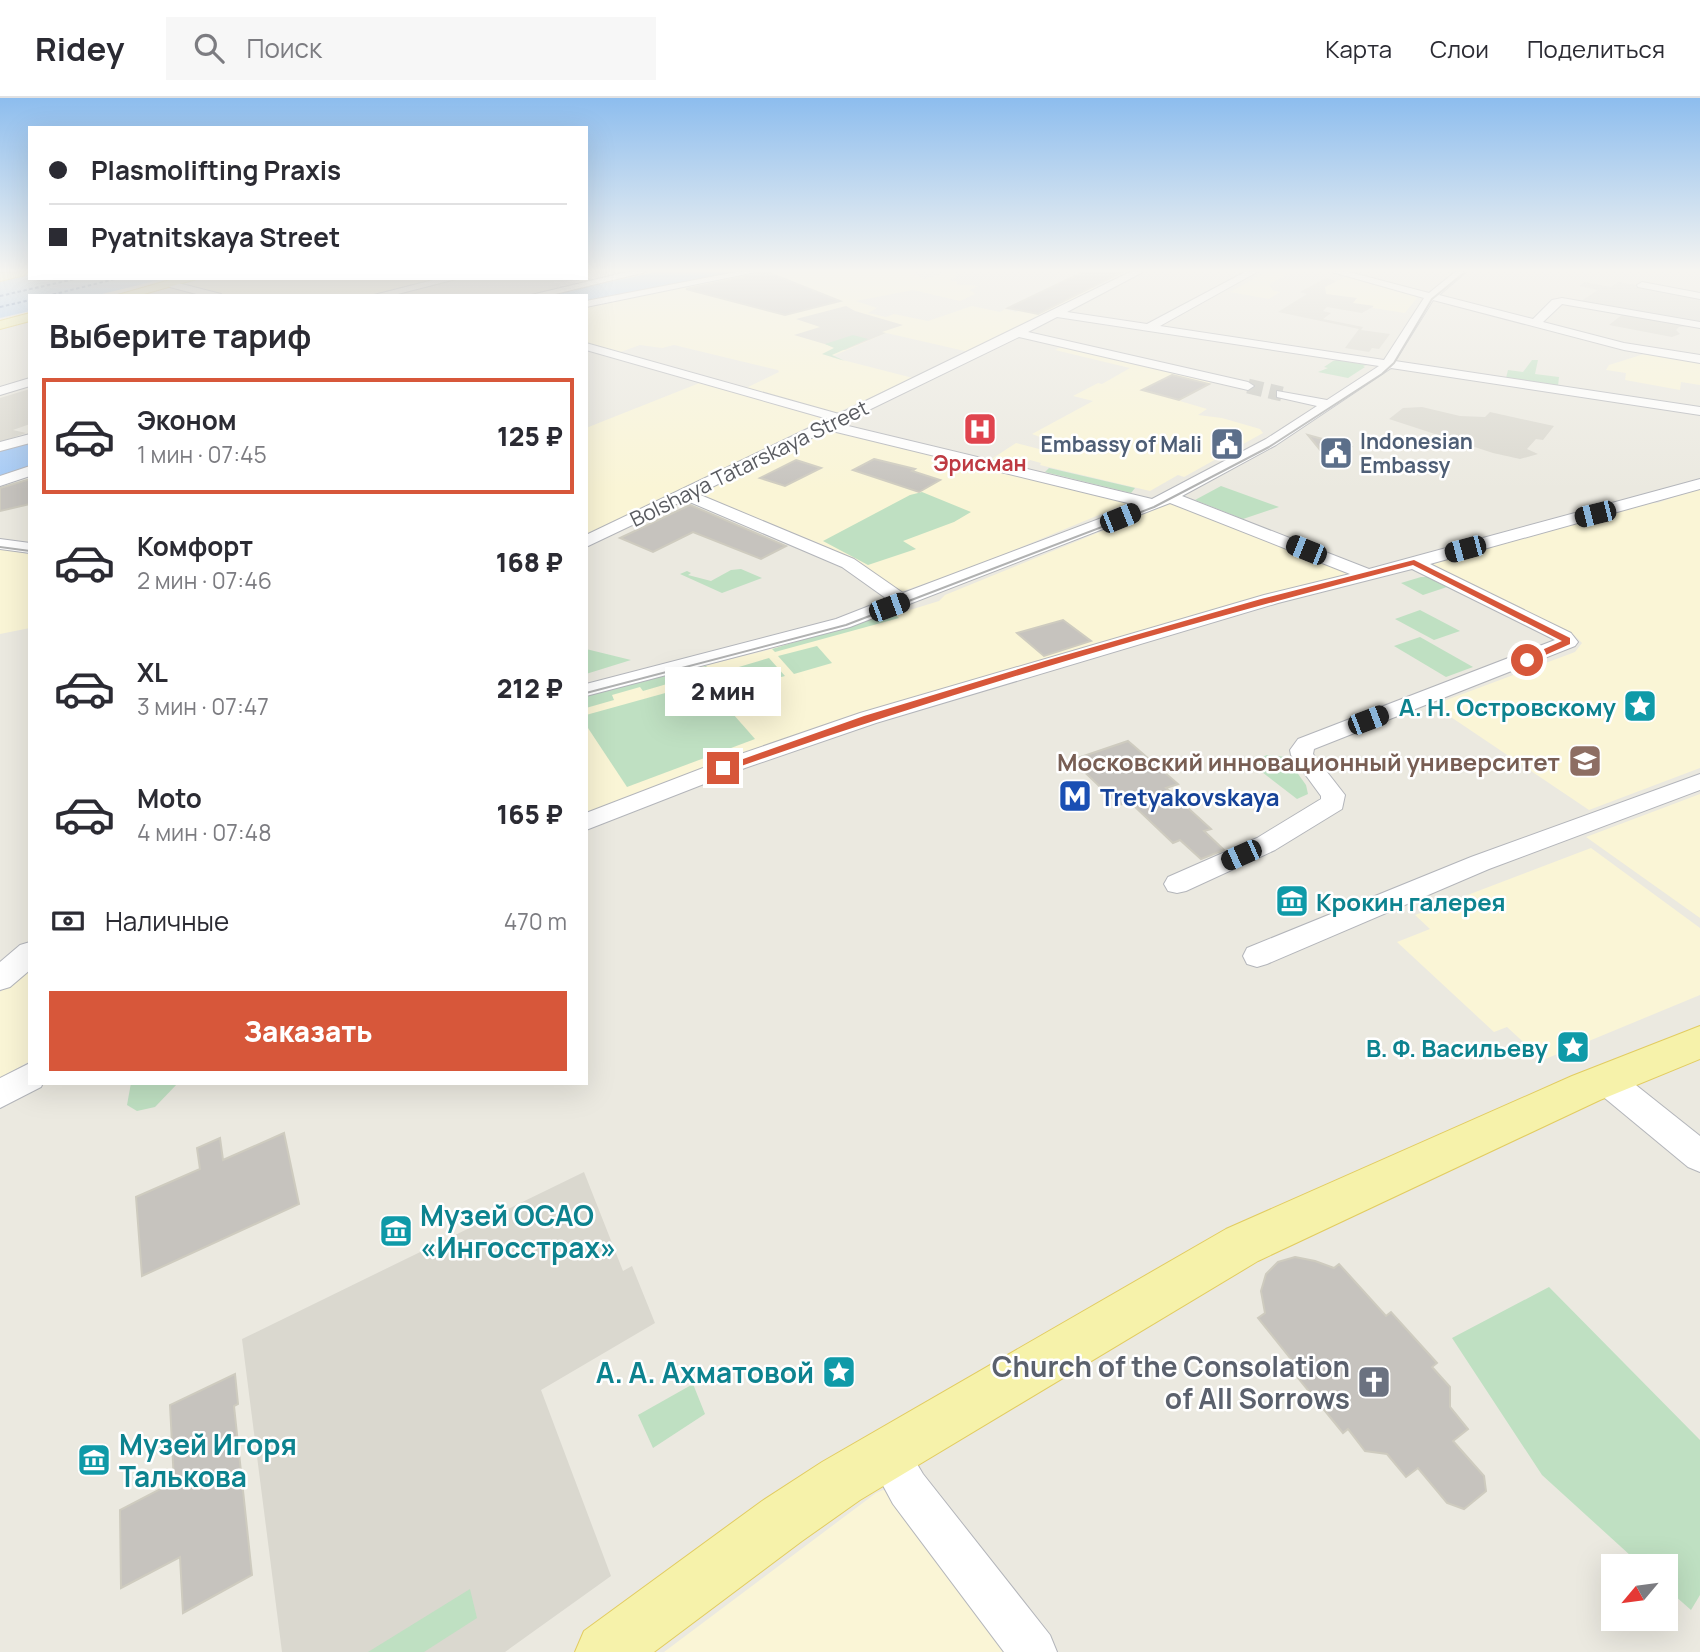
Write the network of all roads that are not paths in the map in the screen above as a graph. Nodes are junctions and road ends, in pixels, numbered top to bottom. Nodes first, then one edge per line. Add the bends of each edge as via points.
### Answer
1 (994, 345) edge
2 (1068, 345) edge
3 (1256, 345) edge
4 (1401, 345) edge
5 (1620, 345) edge
6 (588, 347) edge
7 (1700, 359) edge
8 (1388, 365) junction
9 (28, 383) edge
10 (1248, 386) tunnel mouth
11 (0, 391) edge
12 (1282, 394) tunnel mouth
13 (1330, 405) junction
14 (1700, 411) edge
15 (832, 421) junction
16 (28, 439) edge
17 (0, 447) edge
18 (28, 472) edge
19 (0, 481) edge
20 (1700, 484) edge
21 (685, 494) junction
22 (1170, 497) junction
23 (1153, 504) junction
24 (588, 541) edge
25 (0, 544) edge
26 (28, 548) edge
27 (1414, 563) junction
28 (1367, 574) junction
29 (903, 602) junction
30 (588, 690) edge
31 (1700, 782) edge
32 (588, 821) edge
33 (1177, 884) dead end
34 (28, 955) edge
35 (1257, 956) dead end
36 (0, 979) edge
37 (1700, 1042) edge
38 (28, 1078) edge
39 (1606, 1080) junction
40 (0, 1094) edge
41 (1700, 1156) edge
42 (887, 1454) junction
43 (605, 1652) edge
44 (1032, 1652) edge

1 - 15 street, Bolshaya Tatarskaya Street
2 - 10 street
3 - 8 street
4 - 8 street
5 - 7 street
6 - 15 street
8 - 13 street
8 - 14 street
9 - 11 street
12 - 13 street
13 - 22 street
15 - 21 street, Bolshaya Tatarskaya Street
15 - 23 street
16 - 17 street
18 - 19 street
20 - 27 street
21 - 24 street, Bolshaya Tatarskaya Street
21 - 29 street via 827,553
22 - 23 street
22 - 28 street
23 - 29 street
25 - 26 street
27 - 28 street
27 - 33 street via 1568,642 1306,744 1302,755 1333,795 1333,803 1266,844
28 - 32 street via 868,718
29 - 30 street via 768,645
31 - 35 street via 1480,863
34 - 36 street
37 - 39 main road
38 - 40 street
39 - 41 street
39 - 42 main road via 1242,1245
42 - 43 main road via 782,1521
42 - 44 street via 908,1489

